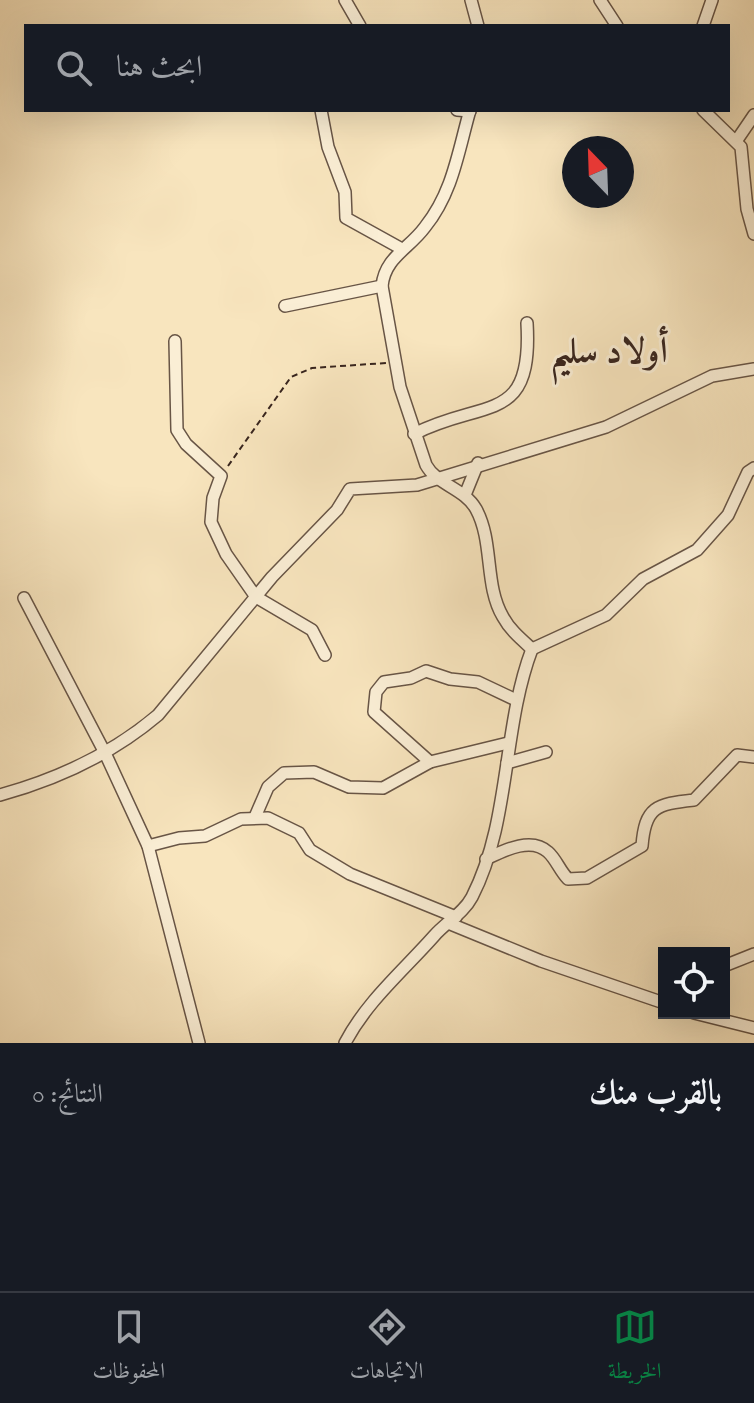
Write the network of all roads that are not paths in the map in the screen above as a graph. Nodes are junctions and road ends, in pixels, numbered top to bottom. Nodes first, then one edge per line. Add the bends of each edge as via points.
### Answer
1 (345, 0) edge
2 (471, 0) edge
3 (600, 0) edge
4 (712, 0) edge
5 (359, 24) edge
6 (477, 24) edge
7 (616, 24) edge
8 (704, 24) edge
9 (321, 112) edge
10 (466, 112) edge
11 (705, 112) edge
12 (754, 115) edge
13 (737, 140) junction
14 (754, 234) edge
15 (402, 249) junction
16 (382, 286) junction
17 (285, 306) dead end
18 (527, 323) dead end
19 (175, 341) dead end
20 (754, 369) edge
21 (414, 434) junction
22 (478, 463) junction
23 (754, 468) edge
24 (438, 477) junction
25 (465, 495) junction
26 (256, 597) junction
27 (24, 598) dead end
28 (532, 649) junction
29 (325, 655) dead end
30 (516, 700) junction
31 (508, 743) junction
32 (546, 752) dead end
33 (105, 753) junction
34 (754, 757) edge
35 (430, 762) junction
36 (507, 763) junction
37 (0, 795) edge
38 (255, 817) junction
39 (148, 846) junction
40 (486, 859) junction
41 (452, 920) junction
42 (754, 954) edge
43 (730, 964) edge
44 (658, 1001) edge
45 (718, 1019) edge
46 (754, 1028) edge
47 (199, 1043) edge
48 (345, 1043) edge

1 - 5 street
2 - 6 street
3 - 7 street
4 - 8 street
9 - 15 street via 345,192 346,218
10 - 15 street via 455,171 443,201
11 - 13 street
12 - 13 street
13 - 14 street
15 - 16 street via 384,271
16 - 17 street
16 - 21 street
18 - 21 street via 528,368 503,403 459,414
19 - 26 street via 177,430 221,477 210,512 213,531
20 - 22 street via 712,376 583,435
21 - 24 street via 428,470
22 - 24 street
22 - 25 street
23 - 28 street via 728,515 697,550 643,579 606,615
24 - 25 street
24 - 26 street via 407,486 346,491 337,510
25 - 28 street via 482,523 502,617
26 - 29 street via 312,630
26 - 33 street via 158,715
27 - 33 street
28 - 30 street
30 - 31 street
30 - 35 street via 486,684 430,671 384,682 376,692 374,712
31 - 35 street
31 - 36 street
32 - 36 street
33 - 37 street via 51,779
33 - 39 street
34 - 40 street via 737,755 694,800 651,811 641,830 642,846 587,878 568,879 548,851 538,846 517,846
35 - 38 street via 383,788 349,787 314,772 284,773 268,787
36 - 40 street
38 - 39 street via 205,836
38 - 41 street via 299,833 310,850 350,874
39 - 47 street
40 - 41 street via 472,895
41 - 44 street via 541,961
41 - 48 street via 372,1000
42 - 43 street
45 - 46 street

